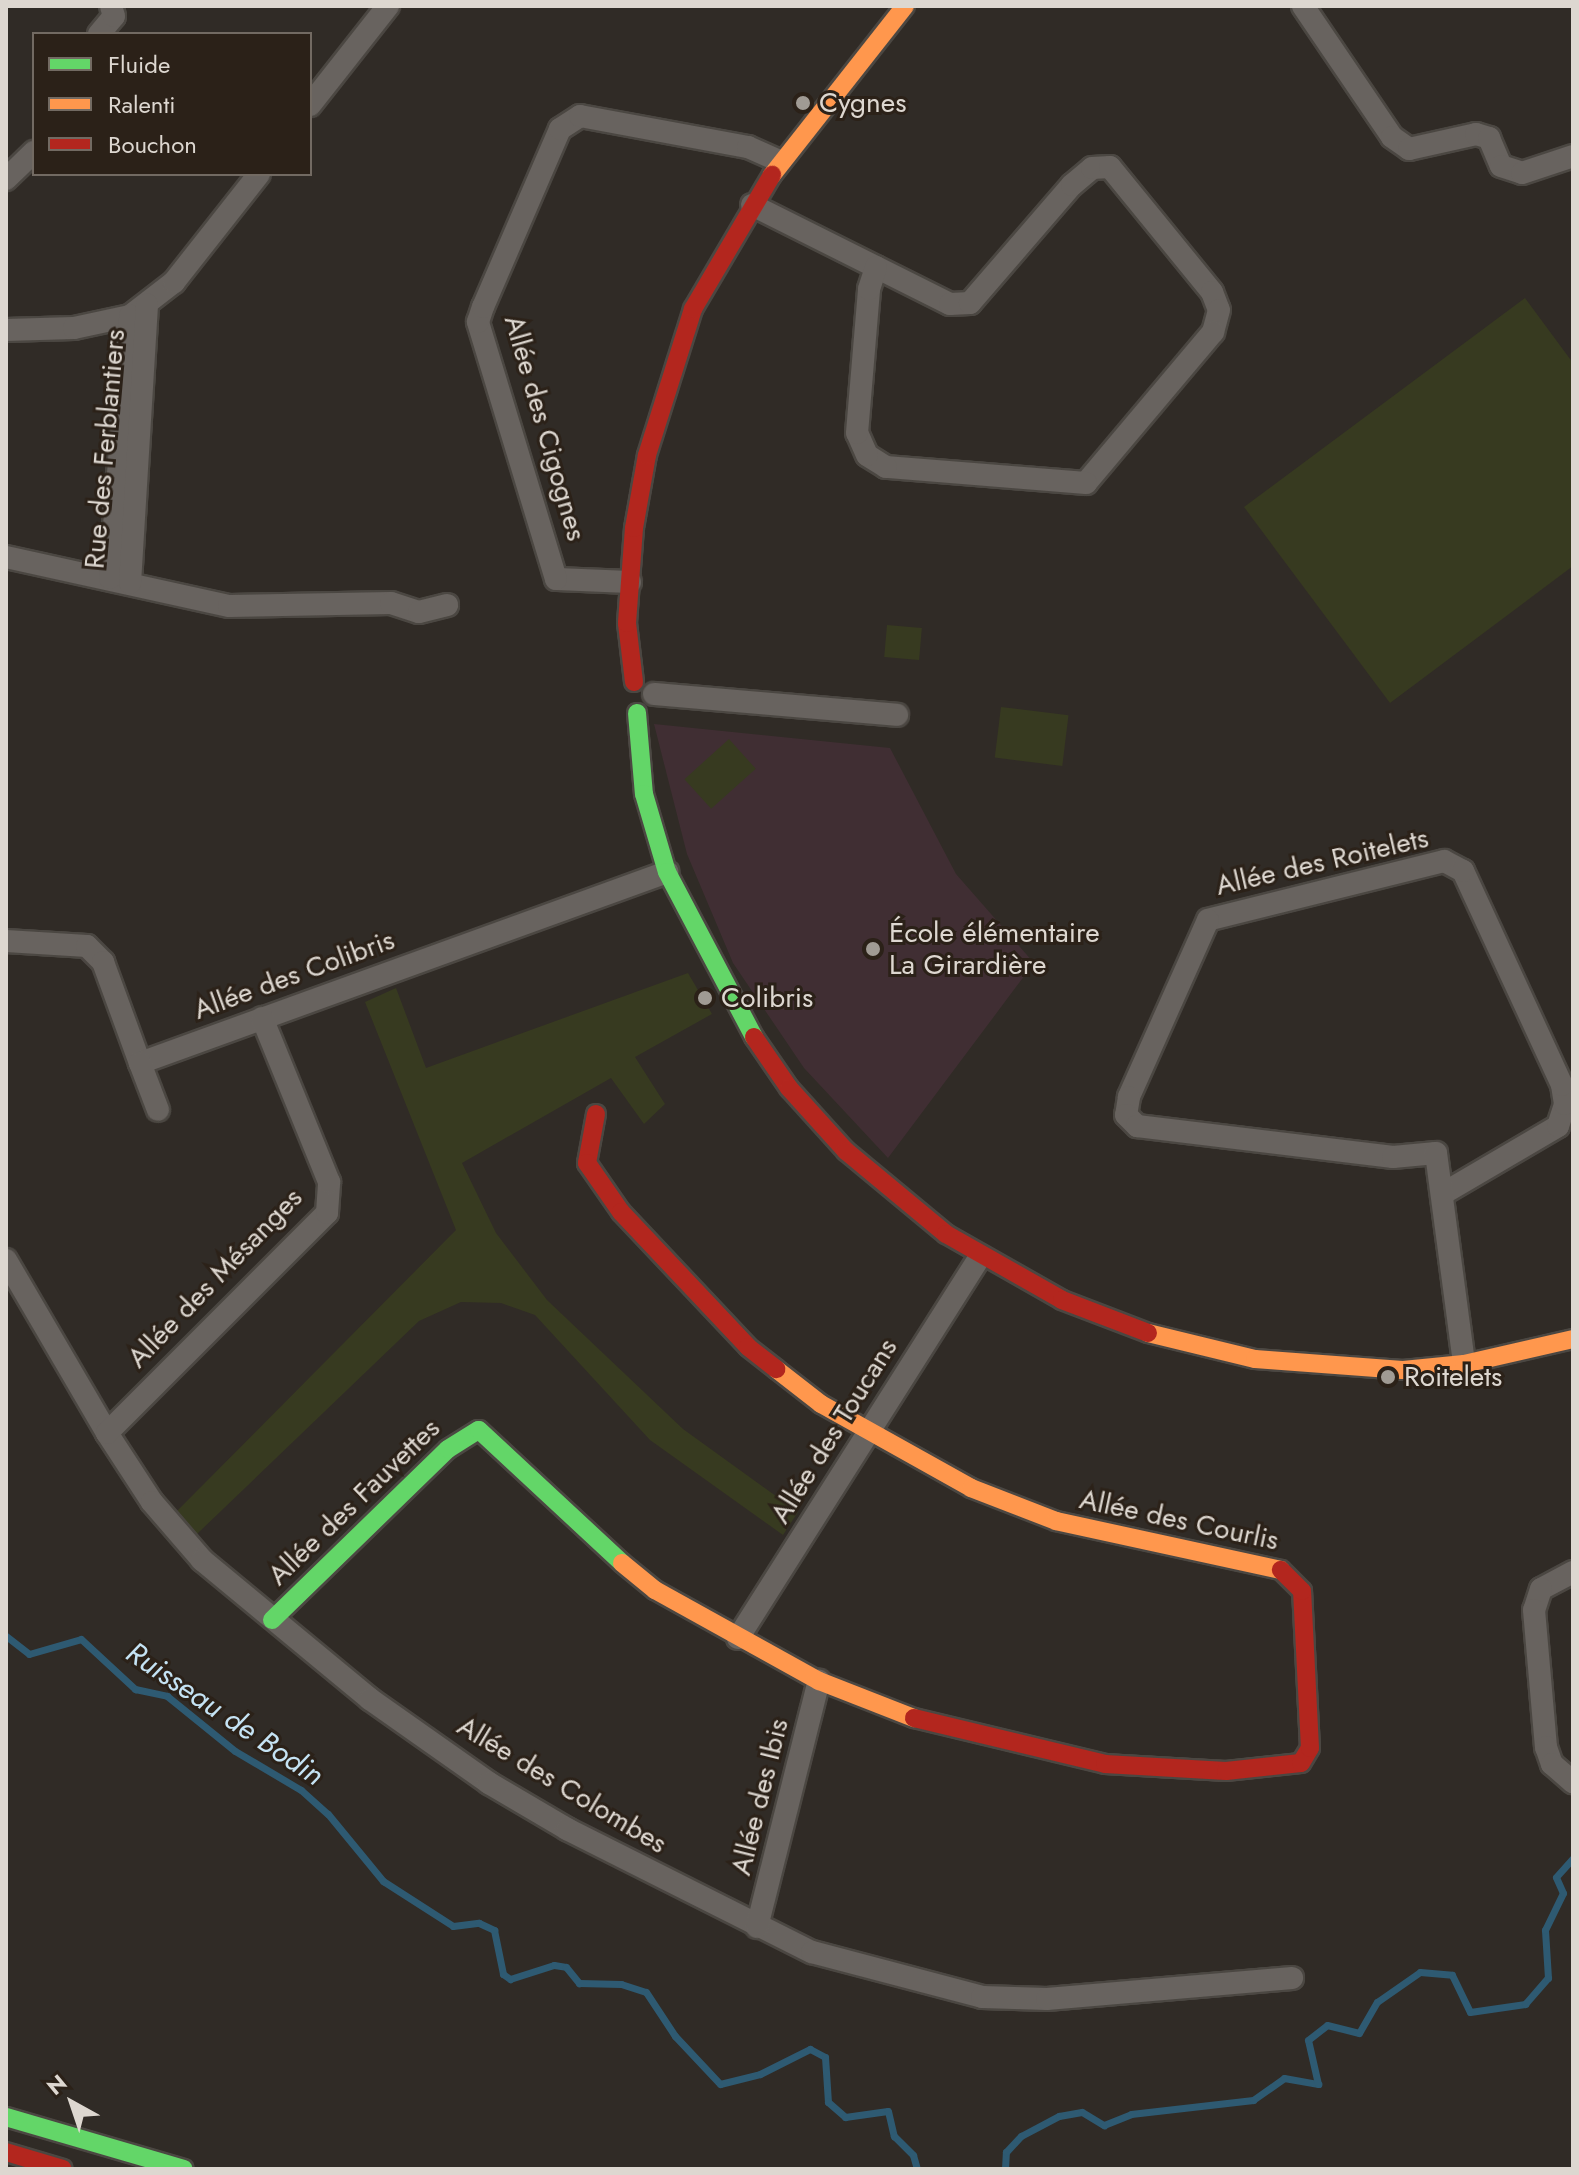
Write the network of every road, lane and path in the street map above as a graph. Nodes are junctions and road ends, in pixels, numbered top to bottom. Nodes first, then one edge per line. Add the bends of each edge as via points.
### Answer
1 (111, 6) edge
2 (388, 6) edge
3 (905, 6) edge
4 (1303, 6) edge
5 (101, 32) edge
6 (312, 102) edge
7 (32, 154) edge
8 (1573, 156) edge
9 (780, 161) junction
10 (258, 176) edge
11 (6, 179) edge
12 (752, 205) junction
13 (876, 267) junction
14 (138, 311) junction
15 (6, 330) edge
16 (6, 557) edge
17 (120, 580) junction
18 (630, 582) junction
19 (447, 605) dead end
20 (634, 682) junction
21 (654, 694) junction
22 (637, 713) junction
23 (897, 715) dead end
24 (667, 872) junction
25 (6, 941) edge
26 (262, 1018) junction
27 (140, 1063) junction
28 (158, 1110) dead end
29 (596, 1114) dead end
30 (1444, 1193) junction
31 (980, 1256) junction
32 (6, 1260) edge
33 (1573, 1339) edge
34 (1464, 1364) junction
35 (107, 1433) junction
36 (869, 1433) junction
37 (1573, 1572) edge
38 (272, 1620) junction
39 (738, 1638) junction
40 (819, 1681) junction
41 (1573, 1782) edge
42 (757, 1927) junction
43 (1292, 1978) dead end
44 (6, 2117) edge
45 (6, 2152) edge
46 (63, 2169) edge
47 (184, 2169) edge

1 - 5 street via 114,16
2 - 6 street
3 - 9 main road
4 - 8 street via 1392,137 1409,149 1476,134 1489,138 1501,166 1522,173
7 - 11 street
9 - 12 main road
9 - 18 street, Allée des Cigognes via 748,147 580,116 560,129 483,307 478,322 556,579
10 - 14 street via 208,244
12 - 13 street
12 - 18 main road via 693,309 669,372 647,455
13 - 13 street via 950,304 970,303 1072,185 1092,168 1110,167 1212,292 1219,310 1213,332 1086,483 886,467 867,455 857,433 869,289
14 - 15 street via 74,328
14 - 17 street, Rue des Ferblantiers
16 - 17 street, Rue des Ferblantiers
17 - 19 street via 180,597 264,609 391,603 419,612
18 - 20 main road via 628,666
20 - 21 main road via 644,682
20 - 22 main road via 623,699
21 - 22 main road via 651,707
21 - 23 street
22 - 24 main road via 644,794
24 - 26 street, Allée des Colibris
24 - 31 main road via 737,1012 789,1088 846,1151 908,1205
25 - 27 street via 87,946 103,962
26 - 27 street, Allée des Colibris
26 - 35 street, Allée des Mésanges via 329,1182 327,1213
27 - 28 street
29 - 36 main road, Allée des Courlis via 587,1163 621,1212 748,1347
30 - 30 street, Allée des Roitelets via 1436,1153 1393,1157 1167,1130 1137,1126 1126,1115 1129,1097 1208,920 1444,861 1463,871 1562,1085 1565,1104 1558,1126
30 - 34 street, Allée des Roitelets
31 - 34 main road via 1129,1328 1194,1346 1255,1359 1397,1370
31 - 36 street, Allée des Toucans
32 - 35 street, Allée des Colombes
33 - 34 main road
35 - 38 street, Allée des Colombes via 177,1534
36 - 39 street, Allée des Toucans
36 - 40 main road, Allée des Courlis via 971,1488 1056,1521 1219,1560 1278,1568 1293,1577 1302,1591 1310,1748 1301,1763 1281,1769 1105,1764 965,1734
37 - 41 street via 1541,1589 1534,1610 1546,1747 1552,1764
38 - 39 main road, Allée des Fauvettes via 448,1449 479,1430 582,1530 636,1574
38 - 42 street, Allée des Colombes via 489,1783
39 - 40 main road, Allée des Courlis
40 - 42 street, Allée des Ibis
42 - 43 street, Allée des Colombes via 812,1952 982,1997 1047,1999
44 - 47 main road
45 - 46 main road

